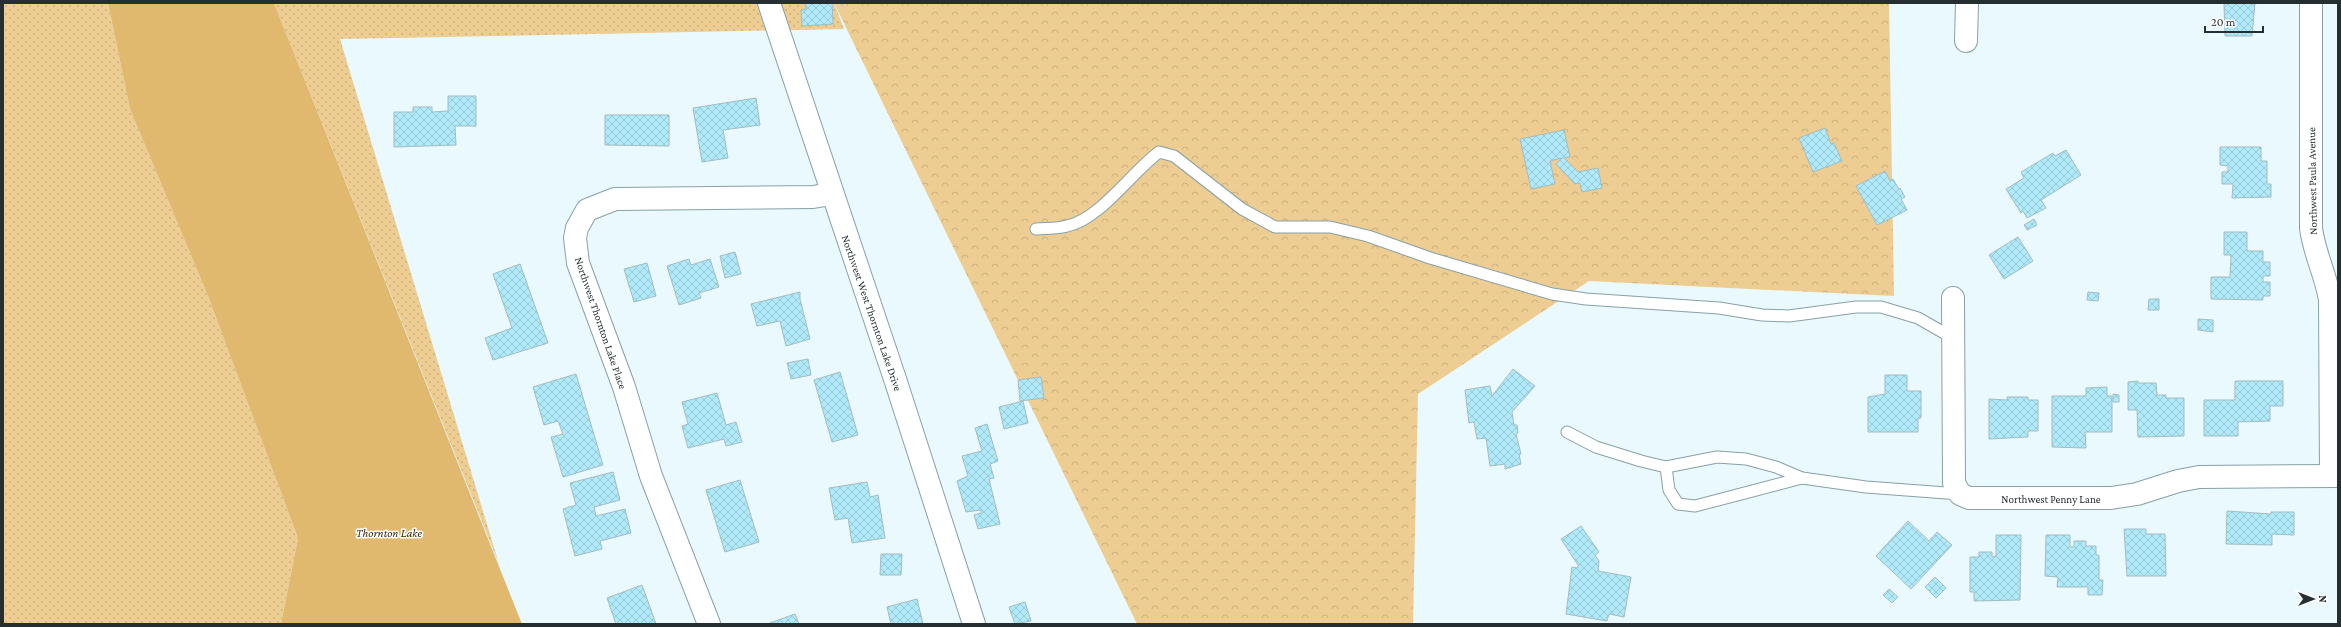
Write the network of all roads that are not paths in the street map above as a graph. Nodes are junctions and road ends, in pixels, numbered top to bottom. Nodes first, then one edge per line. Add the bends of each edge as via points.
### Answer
1 (769, 3) edge
2 (1967, 3) edge
3 (2311, 3) edge
4 (1966, 41) dead end
5 (831, 194) junction
6 (1036, 229) dead end
7 (1953, 298) dead end
8 (1953, 338) junction
9 (1566, 432) dead end
10 (1666, 466) junction
11 (2335, 476) edge
12 (1802, 478) junction
13 (1960, 494) junction
14 (709, 624) edge
15 (974, 624) edge

1 - 5 street, Northwest West Thornton Lake Drive
2 - 4 street
3 - 11 street, Northwest Paula Avenue via 2311,228 2313,243 2328,284 2330,300
5 - 14 street, Northwest Thornton Lake Place via 813,197 615,199 587,210 577,228 576,250 583,278 624,388 651,476
5 - 15 street, Northwest West Thornton Lake Drive via 896,382
6 - 8 lane via 1067,226 1088,218 1142,164 1159,152 1174,156 1242,209 1275,227 1330,227 1368,236 1430,258 1552,294 1586,300 1719,308 1762,315 1789,316 1856,307 1881,308 1918,318
7 - 8 street
8 - 13 street via 1954,483
9 - 10 lane via 1596,447 1641,462
10 - 12 lane via 1717,457 1746,459 1776,466
10 - 12 lane via 1669,490 1678,504 1695,506
11 - 13 street, Northwest Penny Lane via 2199,477 2137,494 2111,498 1975,499
12 - 13 lane via 1866,487

